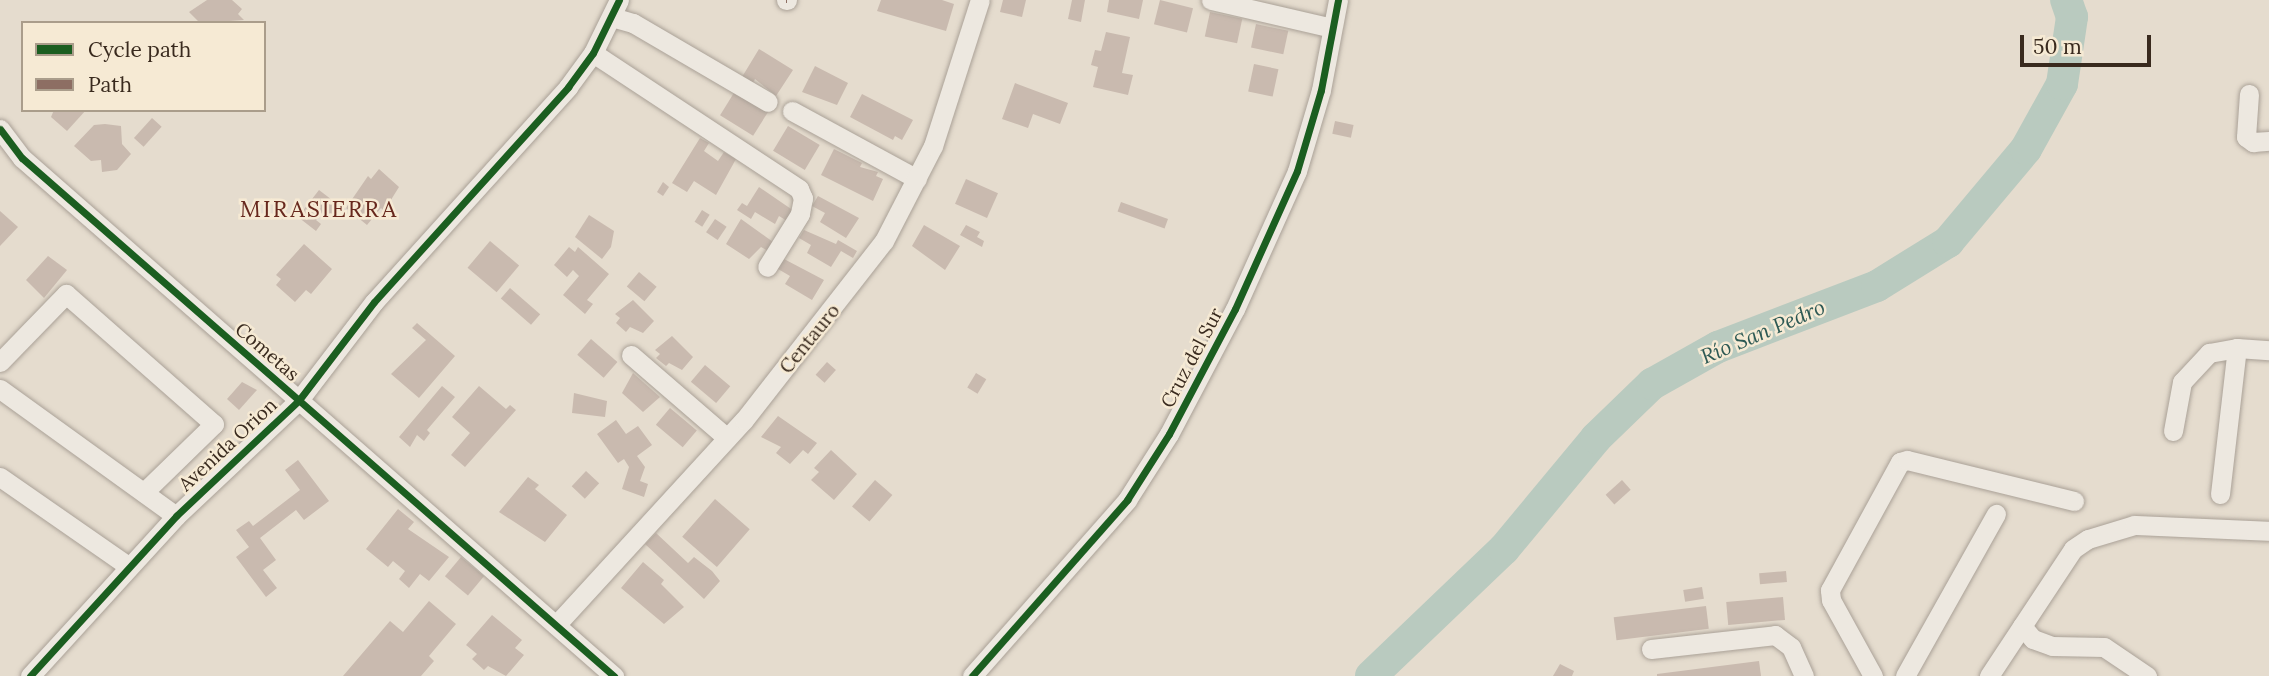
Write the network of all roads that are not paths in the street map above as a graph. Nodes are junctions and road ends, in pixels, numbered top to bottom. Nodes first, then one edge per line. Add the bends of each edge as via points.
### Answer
1 (980, 0) edge
2 (1211, 0) edge
3 (1338, 0) edge
4 (616, 9) edge
5 (1332, 28) junction
6 (593, 53) junction
7 (2249, 94) dead end
8 (768, 102) dead end
9 (792, 111) dead end
10 (0, 129) edge
11 (2269, 141) edge
12 (918, 179) junction
13 (767, 268) dead end
14 (2237, 348) junction
15 (2269, 350) edge
16 (631, 355) dead end
17 (0, 362) edge
18 (0, 388) edge
19 (299, 400) junction
20 (2173, 430) dead end
21 (727, 438) junction
22 (0, 477) edge
23 (144, 492) junction
24 (2220, 494) dead end
25 (2074, 500) dead end
26 (1996, 513) dead end
27 (176, 516) junction
28 (2269, 531) edge
29 (128, 566) junction
30 (556, 625) junction
31 (2022, 626) junction
32 (1651, 649) dead end
33 (30, 676) edge
34 (614, 676) edge
35 (972, 676) edge
36 (1804, 676) edge
37 (1873, 676) edge
38 (1905, 676) edge
39 (1989, 676) edge
40 (2147, 676) edge

1 - 12 street, Centauro via 959,74
2 - 5 street
3 - 5 street, Cruz del Sur
4 - 6 street, Avenida Orion
4 - 8 street via 632,23
5 - 35 street, Cruz del Sur via 1321,90 1297,171 1235,309 1169,434 1127,500
6 - 13 street via 799,189 803,198 800,214
6 - 19 street, Avenida Orion via 475,195 374,302
7 - 11 street via 2246,137 2253,142
9 - 12 street
10 - 19 street, Cometas via 22,158
12 - 21 street, Centauro via 884,242 849,290
14 - 15 street
14 - 20 street via 2208,353 2182,382
14 - 24 street
16 - 21 street
17 - 23 street via 66,293 214,424
18 - 23 street
19 - 27 street, Avenida Orion
19 - 30 street, Cometas
21 - 30 street, Centauro
22 - 29 street
23 - 27 street
25 - 37 street via 1908,460 1900,462 1830,590 1830,600
26 - 38 street
27 - 29 street, Avenida Orion
28 - 31 street via 2118,527 2073,549
29 - 33 street, Avenida Orion
30 - 34 street, Cometas
31 - 39 street
31 - 40 street via 2033,639 2052,646 2104,647
32 - 36 street via 1775,635 1791,647

